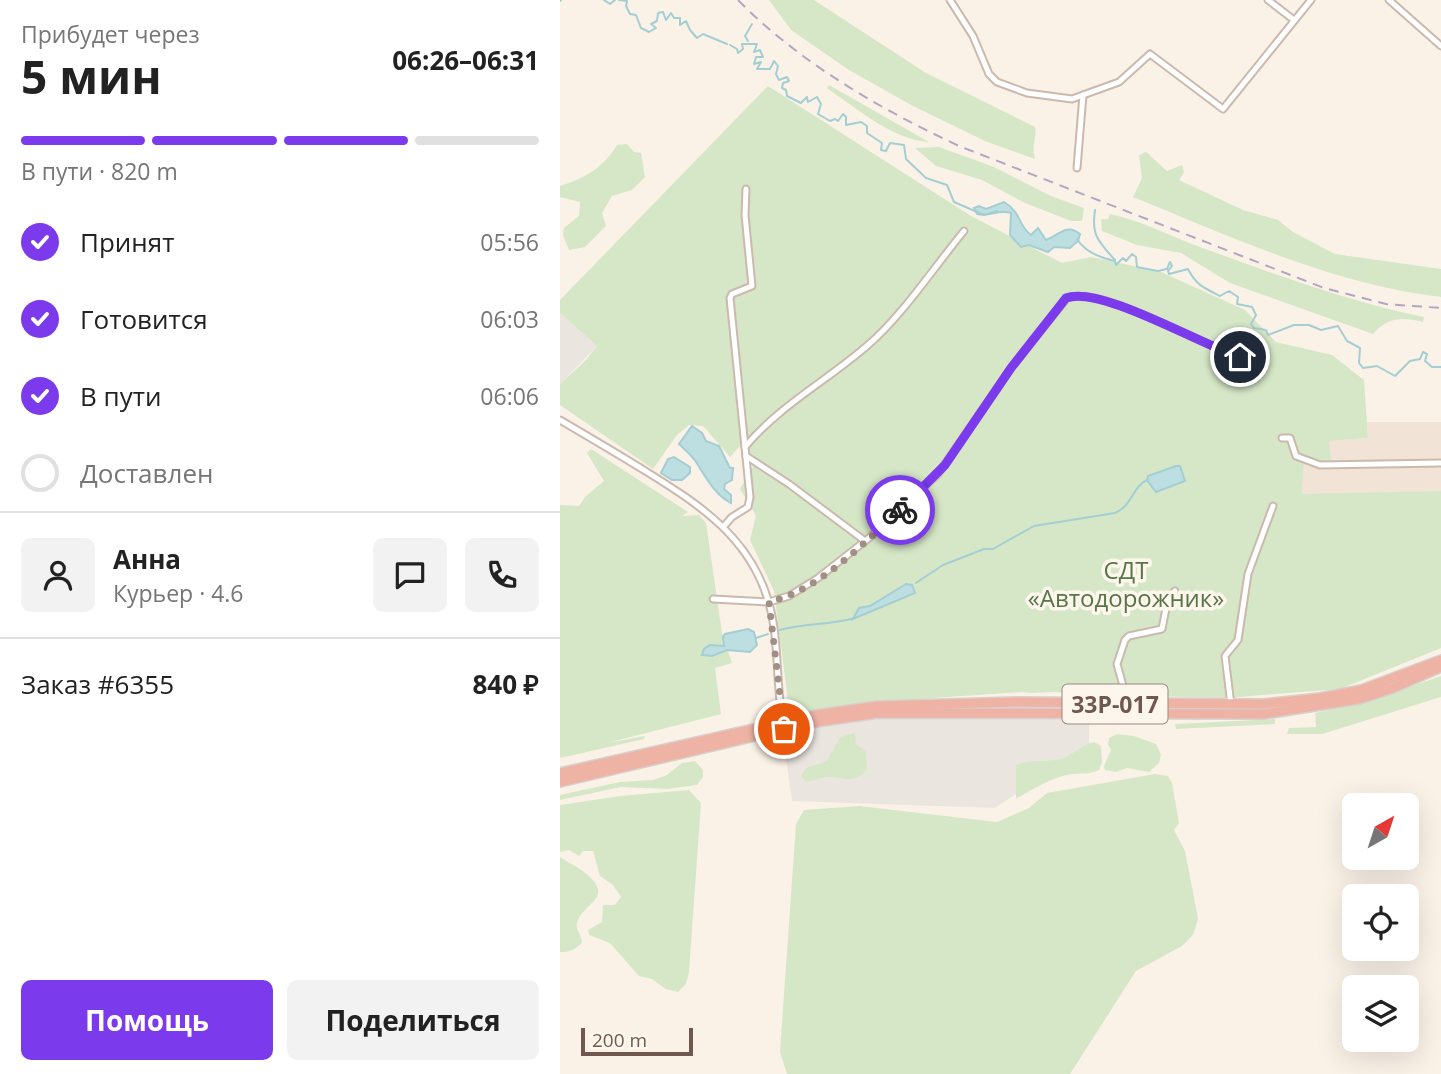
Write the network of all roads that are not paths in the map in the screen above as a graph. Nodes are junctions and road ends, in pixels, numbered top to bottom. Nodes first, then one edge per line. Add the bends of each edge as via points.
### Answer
1 (950, 0) edge
2 (1268, 0) edge
3 (1311, 0) edge
4 (1389, 0) edge
5 (1294, 20) junction
6 (1441, 46) edge
7 (1083, 95) junction
8 (1077, 168) dead end
9 (746, 189) dead end
10 (964, 231) dead end
11 (1240, 357) dead end
12 (560, 420) edge
13 (1282, 438) dead end
14 (745, 447) junction
15 (746, 456) junction
16 (1441, 463) edge
17 (1273, 506) dead end
18 (724, 526) junction
19 (865, 541) junction
20 (1175, 591) dead end
21 (713, 599) dead end
22 (769, 602) junction
23 (1441, 660) edge
24 (1441, 667) edge
25 (1128, 704) junction
26 (1231, 705) junction
27 (783, 726) junction
28 (560, 772) edge
29 (560, 782) edge

1 - 7 street via 997,82 1027,93 1072,99
2 - 5 street
3 - 5 street
4 - 6 street
5 - 7 street via 1223,109 1150,54 1119,82
7 - 8 street
9 - 14 street via 752,286 730,298
10 - 14 street via 887,327
11 - 19 street via 1116,304 1073,295 1064,300 1011,368 938,474
12 - 18 street via 692,500
13 - 16 street via 1290,438 1296,456 1320,465
14 - 15 street
15 - 18 street via 748,508
15 - 19 street
17 - 26 street via 1248,574 1238,640 1225,656
18 - 22 street via 751,562
19 - 22 street via 808,584
20 - 25 street via 1168,598 1160,631 1125,640 1117,664
21 - 22 street
22 - 27 street
23 - 26 highway, 33Р-017 via 1361,690
24 - 27 highway, 33Р-017 via 1359,699 1264,714 908,711
25 - 26 highway, 33Р-017
25 - 27 highway, 33Р-017 via 892,704
27 - 28 highway, 33Р-017
27 - 29 highway, 33Р-017

